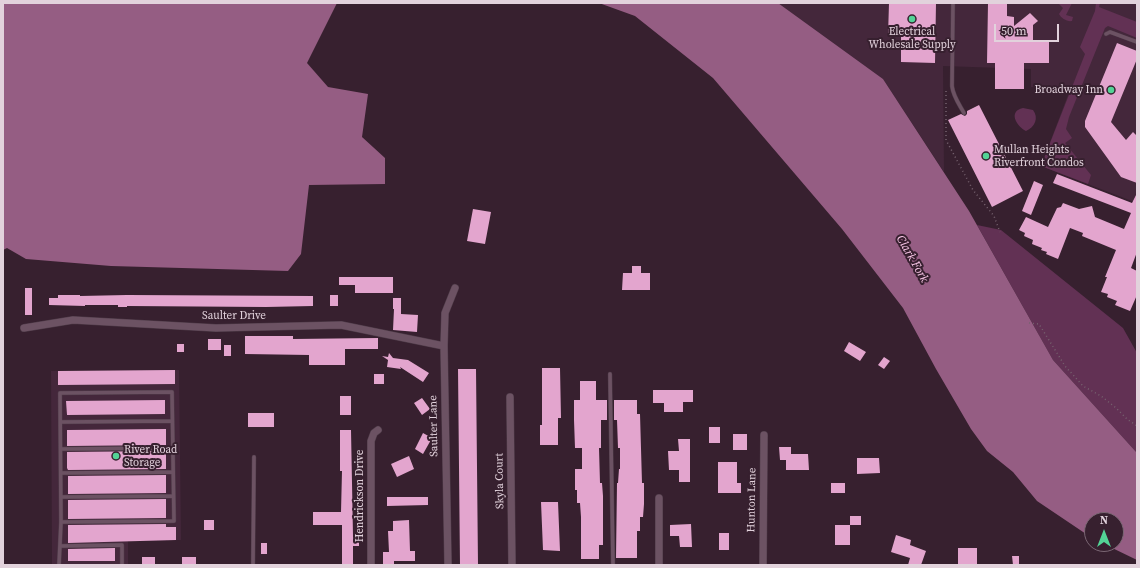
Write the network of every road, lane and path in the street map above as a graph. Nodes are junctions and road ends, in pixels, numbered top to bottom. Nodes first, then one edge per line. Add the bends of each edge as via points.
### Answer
1 (953, 3) edge
2 (1106, 34) dead end
3 (1137, 42) edge
4 (946, 86) dead end
5 (964, 113) dead end
6 (1000, 232) dead end
7 (455, 288) dead end
8 (1029, 323) dead end
9 (24, 328) dead end
10 (444, 346) junction
11 (610, 374) dead end
12 (510, 397) dead end
13 (61, 422) junction
14 (172, 422) junction
15 (1137, 426) edge
16 (378, 430) dead end
17 (764, 435) dead end
18 (172, 448) junction
19 (61, 449) junction
20 (254, 458) dead end
21 (173, 472) junction
22 (61, 473) junction
23 (173, 496) junction
24 (61, 497) junction
25 (659, 498) dead end
26 (61, 522) junction
27 (60, 546) junction
28 (59, 565) edge
29 (122, 565) edge
30 (253, 565) edge
31 (371, 565) edge
32 (448, 565) edge
33 (512, 565) edge
34 (613, 565) edge
35 (659, 565) edge
36 (763, 565) edge

1 - 5 lane via 952,86 956,100
2 - 3 lane via 1110,32
4 - 6 path via 946,140 974,190 994,216
7 - 10 street, Saulter Lane via 445,313
8 - 15 path via 1039,324 1065,366 1083,386 1101,396
9 - 10 street, Saulter Drive via 73,320 216,328 342,325
10 - 32 street, Saulter Lane
11 - 34 lane
12 - 33 street, Skyla Court
13 - 14 lane
13 - 14 lane via 60,393 164,392 172,392
13 - 19 lane
14 - 18 lane
16 - 31 street, Hendrickson Drive via 371,441
17 - 36 street, Hunton Lane
18 - 19 lane
18 - 21 lane
19 - 22 lane
20 - 30 lane
21 - 22 lane
21 - 23 lane
22 - 24 lane
23 - 24 lane
23 - 26 lane via 174,521
24 - 26 lane
25 - 35 street
26 - 27 lane
27 - 28 lane
27 - 29 lane via 122,545

